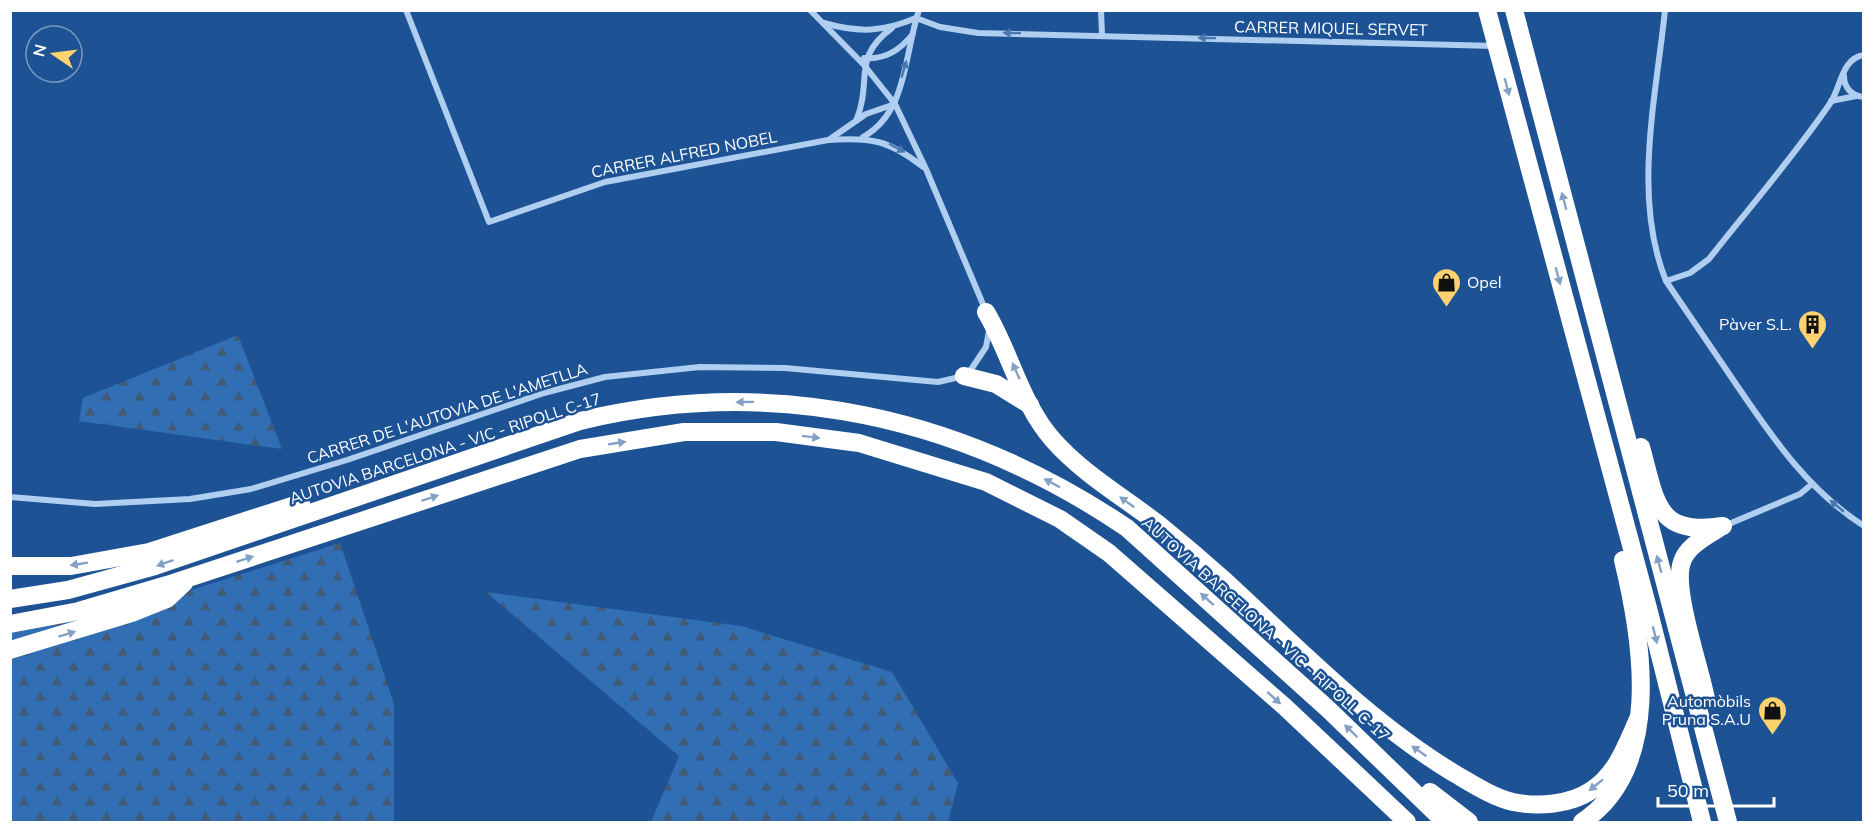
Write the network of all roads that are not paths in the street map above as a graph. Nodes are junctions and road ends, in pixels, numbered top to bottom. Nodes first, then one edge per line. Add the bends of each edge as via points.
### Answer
1 (406, 10) edge
2 (810, 10) edge
3 (919, 10) edge
4 (1101, 10) edge
5 (1487, 10) edge
6 (1514, 10) edge
7 (1665, 10) edge
8 (916, 18) junction
9 (823, 23) junction
10 (892, 28) junction
11 (913, 35) junction
12 (1101, 35) junction
13 (1496, 46) junction
14 (1863, 56) edge
15 (865, 61) junction
16 (1844, 72) junction
17 (1861, 97) edge
18 (1831, 102) junction
19 (895, 104) junction
20 (856, 121) junction
21 (863, 137) junction
22 (828, 140) junction
23 (926, 170) junction
24 (1666, 281) junction
25 (986, 312) junction
26 (1595, 319) junction
27 (964, 376) junction
28 (1032, 406) junction
29 (1595, 417) junction
30 (459, 462) junction
31 (1812, 484) junction
32 (10, 497) edge
33 (1679, 525) junction
34 (1723, 526) junction
35 (1863, 526) edge
36 (1682, 562) junction
37 (10, 566) edge
38 (189, 577) junction
39 (10, 599) edge
40 (10, 624) edge
41 (10, 650) edge
42 (1638, 719) junction
43 (1711, 760) junction
44 (1393, 772) junction
45 (1717, 783) junction
46 (1407, 822) edge
47 (1445, 822) edge
48 (1469, 822) edge
49 (1582, 822) edge
50 (1702, 822) edge
51 (1719, 822) edge
52 (1728, 822) edge

1 - 22 street, CARRER ALFRED NOBEL via 489,222 605,182
2 - 9 street
3 - 8 street
4 - 12 street
5 - 13 highway
26 -> 6 highway
7 - 24 street via 1648,215 1655,255
8 - 10 street
8 - 11 street
12 -> 8 street, CARRER MIQUEL SERVET via 959,31
9 - 10 street via 861,31
9 - 15 street
10 - 15 street via 876,41
11 - 15 street via 885,56
19 -> 11 street
13 -> 12 street, CARRER MIQUEL SERVET
13 -> 29 highway
14 - 16 street via 1852,59
15 - 19 street
15 - 20 street via 864,100
16 - 17 street via 1846,87
16 - 18 street
17 - 18 street
18 - 24 street via 1709,259 1690,273
19 - 20 street, CARRER ALFRED NOBEL
19 - 21 street via 880,126
19 - 23 street
20 - 22 street, CARRER ALFRED NOBEL
21 - 22 street, CARRER ALFRED NOBEL
21 -> 23 street, CARRER ALFRED NOBEL via 894,147
23 - 25 street
24 - 31 street via 1774,440
25 - 27 street via 990,326 986,347
28 -> 25 highway
26 - 33 highway via 1616,367 1657,501 1666,517
43 -> 26 highway
27 - 28 highway via 996,384
27 - 32 street, CARRER DE L'AUTOVIA DE L'AMETLLA via 939,382 785,368 700,368 605,377 544,393 251,489 189,500 95,504
42 -> 28 highway via 1618,764 1592,790 1550,804 1512,802 1491,794 1432,760 1367,710 1162,527 1084,471 1051,438
29 - 42 highway via 1599,462 1636,626
29 -> 50 highway
30 -> 37 highway via 389,473 157,550 71,566
30 -> 39 highway, AUTOVIA BARCELONA - VIC - RIPOLL C-17 via 154,566 68,590
44 -> 30 highway, AUTOVIA BARCELONA - VIC - RIPOLL C-17 via 1127,528 1025,469 956,439 870,416 777,401 683,403 580,421
31 - 34 street via 1800,494
35 -> 31 street
33 - 34 highway via 1704,529
33 - 36 highway
34 - 36 highway via 1691,549
36 - 43 highway via 1681,596 1701,674
38 - 40 highway via 79,611
41 -> 38 highway via 167,599
38 -> 46 highway via 580,449 684,432 776,432 859,443 986,482 1060,519 1109,553 1285,707
42 - 49 highway via 1632,758 1623,780 1600,810
43 - 45 highway
44 - 47 highway, AUTOVIA BARCELONA - VIC - RIPOLL C-17
44 - 48 highway via 1425,788
45 - 51 highway
45 - 52 highway

